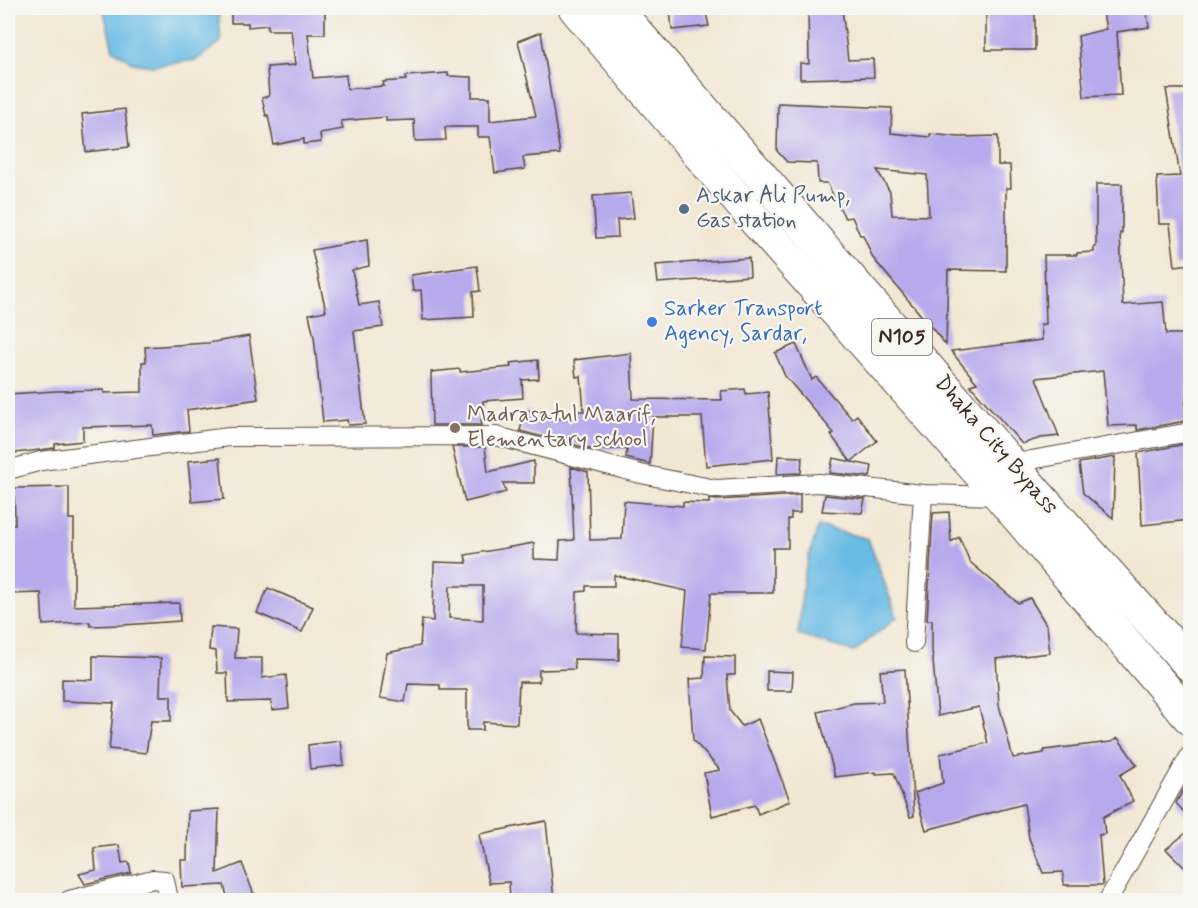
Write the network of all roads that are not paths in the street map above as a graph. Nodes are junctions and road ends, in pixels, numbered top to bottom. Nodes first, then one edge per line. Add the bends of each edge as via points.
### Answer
1 (575, 8) edge
2 (615, 8) edge
3 (1191, 432) edge
4 (1014, 465) junction
5 (8, 470) edge
6 (924, 494) junction
7 (1000, 496) junction
8 (914, 643) dead end
9 (1191, 665) edge
10 (1191, 718) edge
11 (1191, 754) edge
12 (69, 900) edge
13 (169, 900) edge
14 (1108, 900) edge

1 - 7 highway via 763,229
2 - 4 highway, Dhaka City Bypass / N105
3 - 4 street
4 - 9 highway, Dhaka City Bypass / N105
5 - 6 street via 41,461 229,437 496,436 716,489 819,483
6 - 7 street
6 - 8 street
7 - 10 highway
11 - 14 street
12 - 13 street via 153,879 165,880

